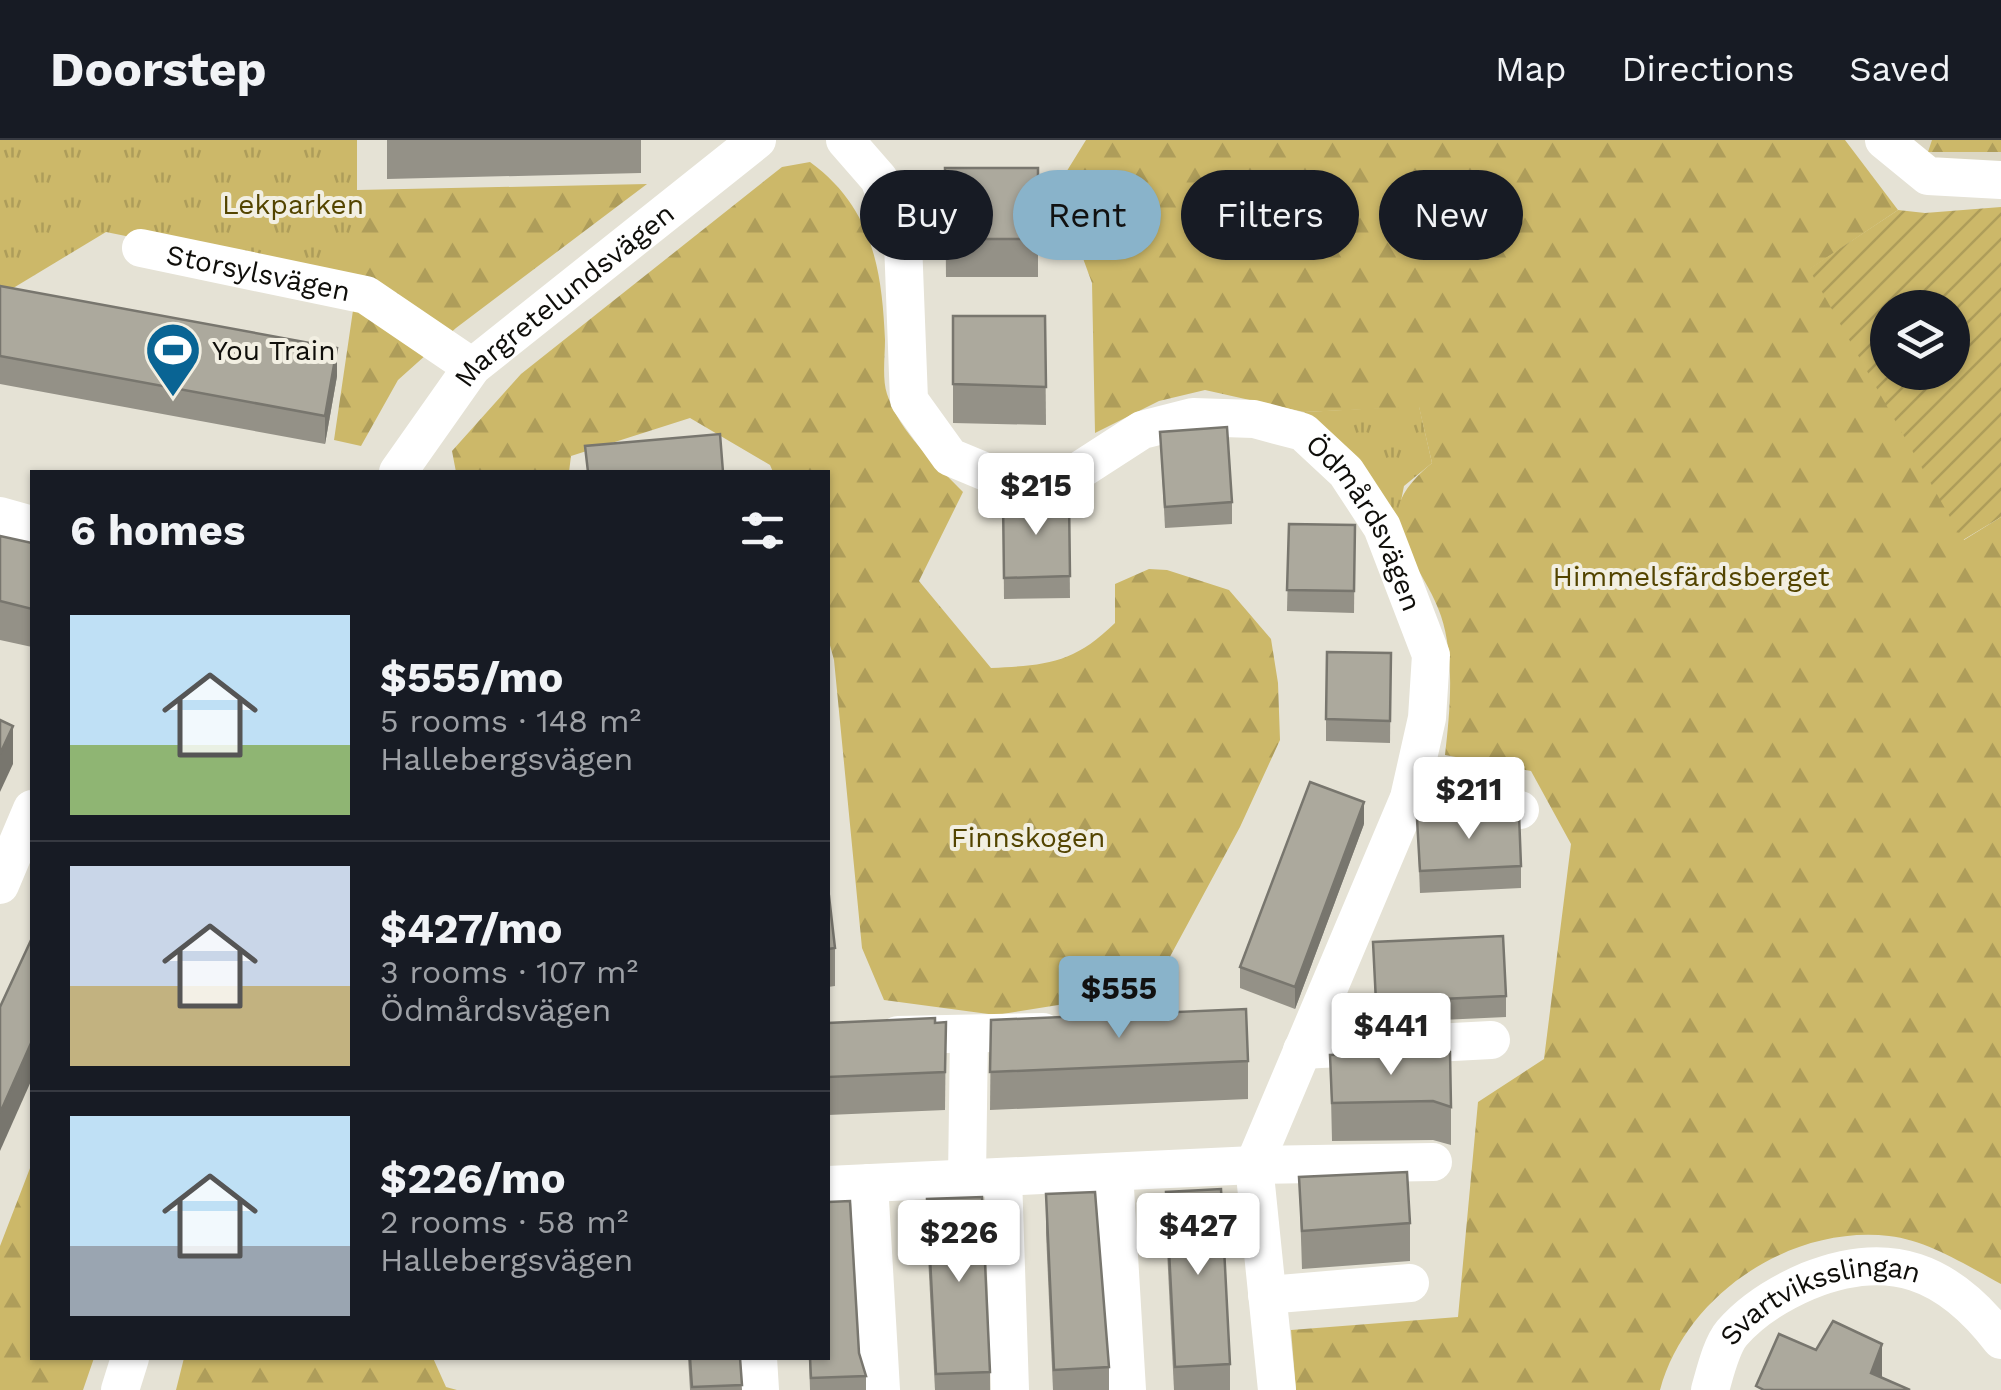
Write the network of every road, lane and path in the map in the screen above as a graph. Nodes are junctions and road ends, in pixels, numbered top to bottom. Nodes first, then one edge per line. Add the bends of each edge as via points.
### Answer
1 (757, 140) edge
2 (845, 140) edge
3 (1884, 140) edge
4 (2001, 180) edge
5 (141, 248) dead end
6 (472, 367) junction
7 (399, 470) edge
8 (0, 516) edge
9 (30, 524) edge
10 (1409, 798) junction
11 (1520, 810) edge
12 (30, 814) edge
13 (0, 885) edge
14 (1082, 1031) edge
15 (969, 1034) junction
16 (891, 1036) edge
17 (1491, 1040) dead end
18 (1302, 1050) junction
19 (1433, 1162) dead end
20 (1254, 1165) junction
21 (1114, 1172) junction
22 (985, 1178) junction
23 (870, 1183) junction
24 (830, 1185) edge
25 (1410, 1282) dead end
26 (1268, 1295) junction
27 (2001, 1340) edge
28 (129, 1360) edge
29 (758, 1360) edge
30 (120, 1390) edge
31 (760, 1390) edge
32 (882, 1390) edge
33 (1010, 1390) edge
34 (1127, 1390) edge
35 (1278, 1390) edge
36 (1710, 1390) edge

1 - 6 street, Margretelundsvägen
2 - 10 street, Ödmårdsvägen via 879,179 903,242 909,400 950,457 1017,485 1077,472 1142,430 1193,417 1254,419 1303,432 1346,472 1382,527 1431,654 1427,718
3 - 4 street via 1928,176
5 - 6 street, Storsylsvägen via 366,296
6 - 7 street, Margretelundsvägen
8 - 9 street
10 - 11 street
10 - 18 street, Ödmårdsvägen
12 - 13 street
14 - 15 street
15 - 16 street
15 - 22 street
17 - 18 street
18 - 20 street, Ödmårdsvägen
19 - 20 street
20 - 21 street
20 - 26 street, Ödmårdsvägen
21 - 22 street
21 - 34 street
22 - 23 street
22 - 33 street
23 - 24 street
23 - 32 street
25 - 26 street
26 - 35 street, Ödmårdsvägen
27 - 36 street, Svartviksslingan via 1980,1312 1931,1278 1885,1263 1846,1266 1778,1294 1730,1335
28 - 30 street
29 - 31 street

